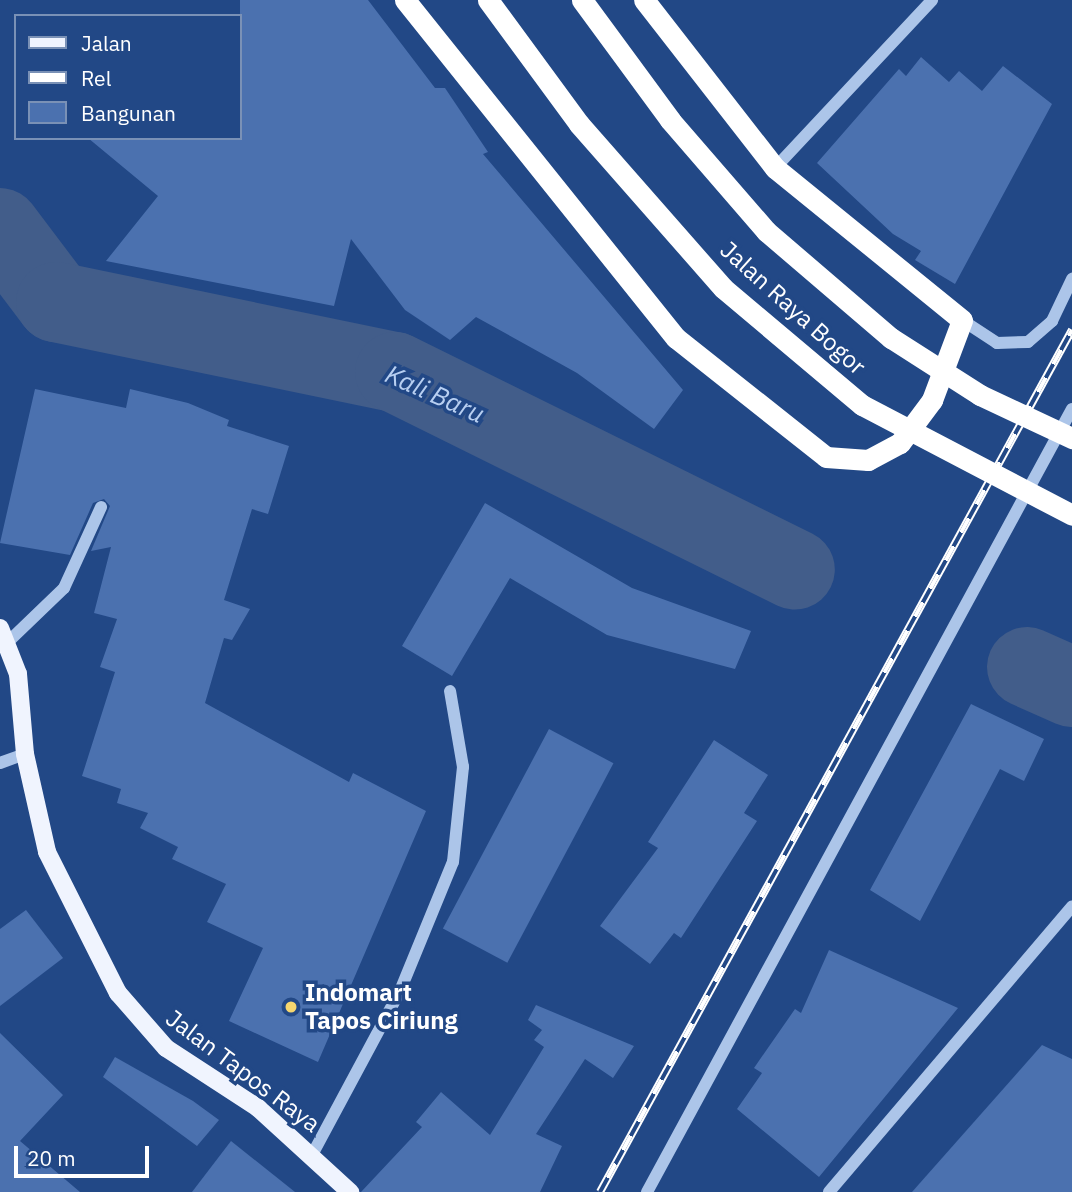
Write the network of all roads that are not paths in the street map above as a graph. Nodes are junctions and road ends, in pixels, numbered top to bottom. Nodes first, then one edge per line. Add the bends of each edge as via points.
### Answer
1 (405, 0) edge
2 (488, 0) edge
3 (582, 0) edge
4 (644, 0) edge
5 (932, 0) edge
6 (775, 168) junction
7 (1072, 279) edge
8 (962, 320) junction
9 (1072, 409) edge
10 (1072, 438) edge
11 (100, 507) dead end
12 (1072, 515) edge
13 (5, 634) edge
14 (450, 691) dead end
15 (25, 754) junction
16 (0, 762) edge
17 (1072, 906) edge
18 (312, 1155) junction
19 (350, 1192) edge
20 (647, 1192) edge
21 (829, 1192) edge

1 - 8 highway via 676,338 826,457 869,460 900,443 932,400
2 - 12 highway, Jalan Raya Bogor, bridge via 579,124 723,288 862,405
3 - 10 highway, Jalan Raya Bogor, bridge via 670,120 766,232 891,338 980,395
4 - 6 highway
5 - 6 street
6 - 8 highway
7 - 8 street via 1052,320 1028,342 997,343
9 - 20 street
11 - 13 street via 64,588
13 - 15 main road, Jalan Tapos Raya
14 - 18 street via 463,767 453,862 400,991
15 - 16 street
15 - 18 main road, Jalan Tapos Raya via 47,852 118,993 166,1048 258,1108
17 - 21 street
18 - 19 main road, Jalan Tapos Raya

